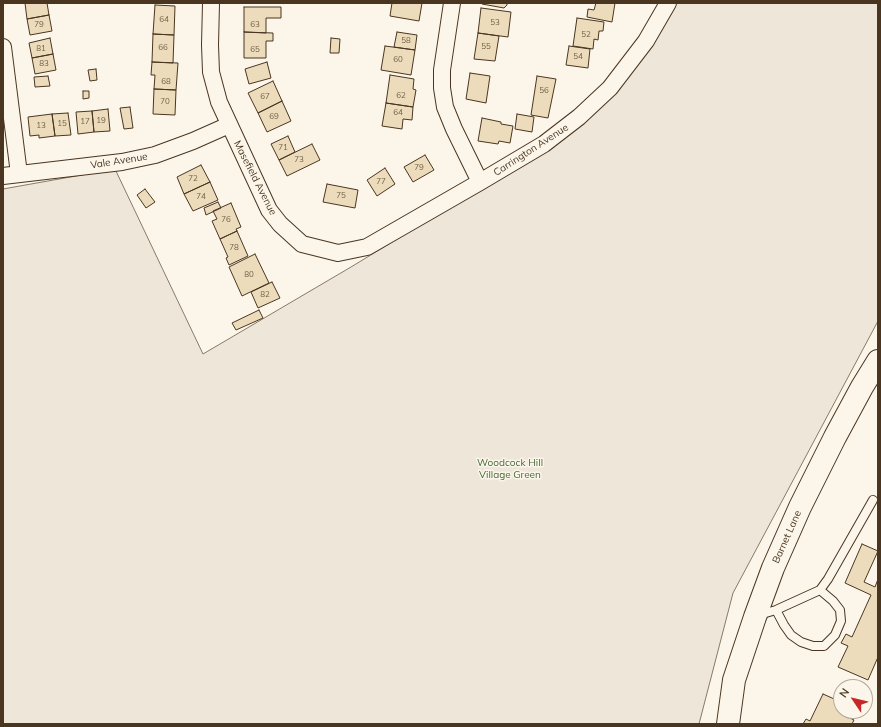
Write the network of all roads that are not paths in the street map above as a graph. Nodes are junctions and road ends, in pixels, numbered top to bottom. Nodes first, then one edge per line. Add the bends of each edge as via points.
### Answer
1 (211, 3) edge
2 (452, 3) edge
3 (668, 3) edge
4 (3, 48) edge
5 (229, 125) junction
6 (19, 174) junction
7 (3, 176) edge
8 (480, 182) junction
9 (878, 361) edge
10 (873, 500) dead end
11 (820, 590) junction
12 (776, 610) junction
13 (755, 617) junction
14 (728, 724) edge

1 - 5 street, Masefield Avenue via 211,72 219,102
2 - 8 street via 442,70 442,88 445,106 454,129
3 - 8 street, Carrington Avenue via 646,40 610,88 579,117 544,144
4 - 6 street
5 - 6 street, Vale Avenue via 155,155 122,162
5 - 8 street, Masefield Avenue via 269,210 280,224 302,244 338,253 367,247
6 - 7 street, Vale Avenue
9 - 13 main road, Barnet Lane via 834,437 800,507
10 - 11 lane
11 - 12 lane
11 - 12 lane via 840,610 841,621 835,636 824,646 813,646 791,635
12 - 13 lane
13 - 14 main road, Barnet Lane via 734,680

